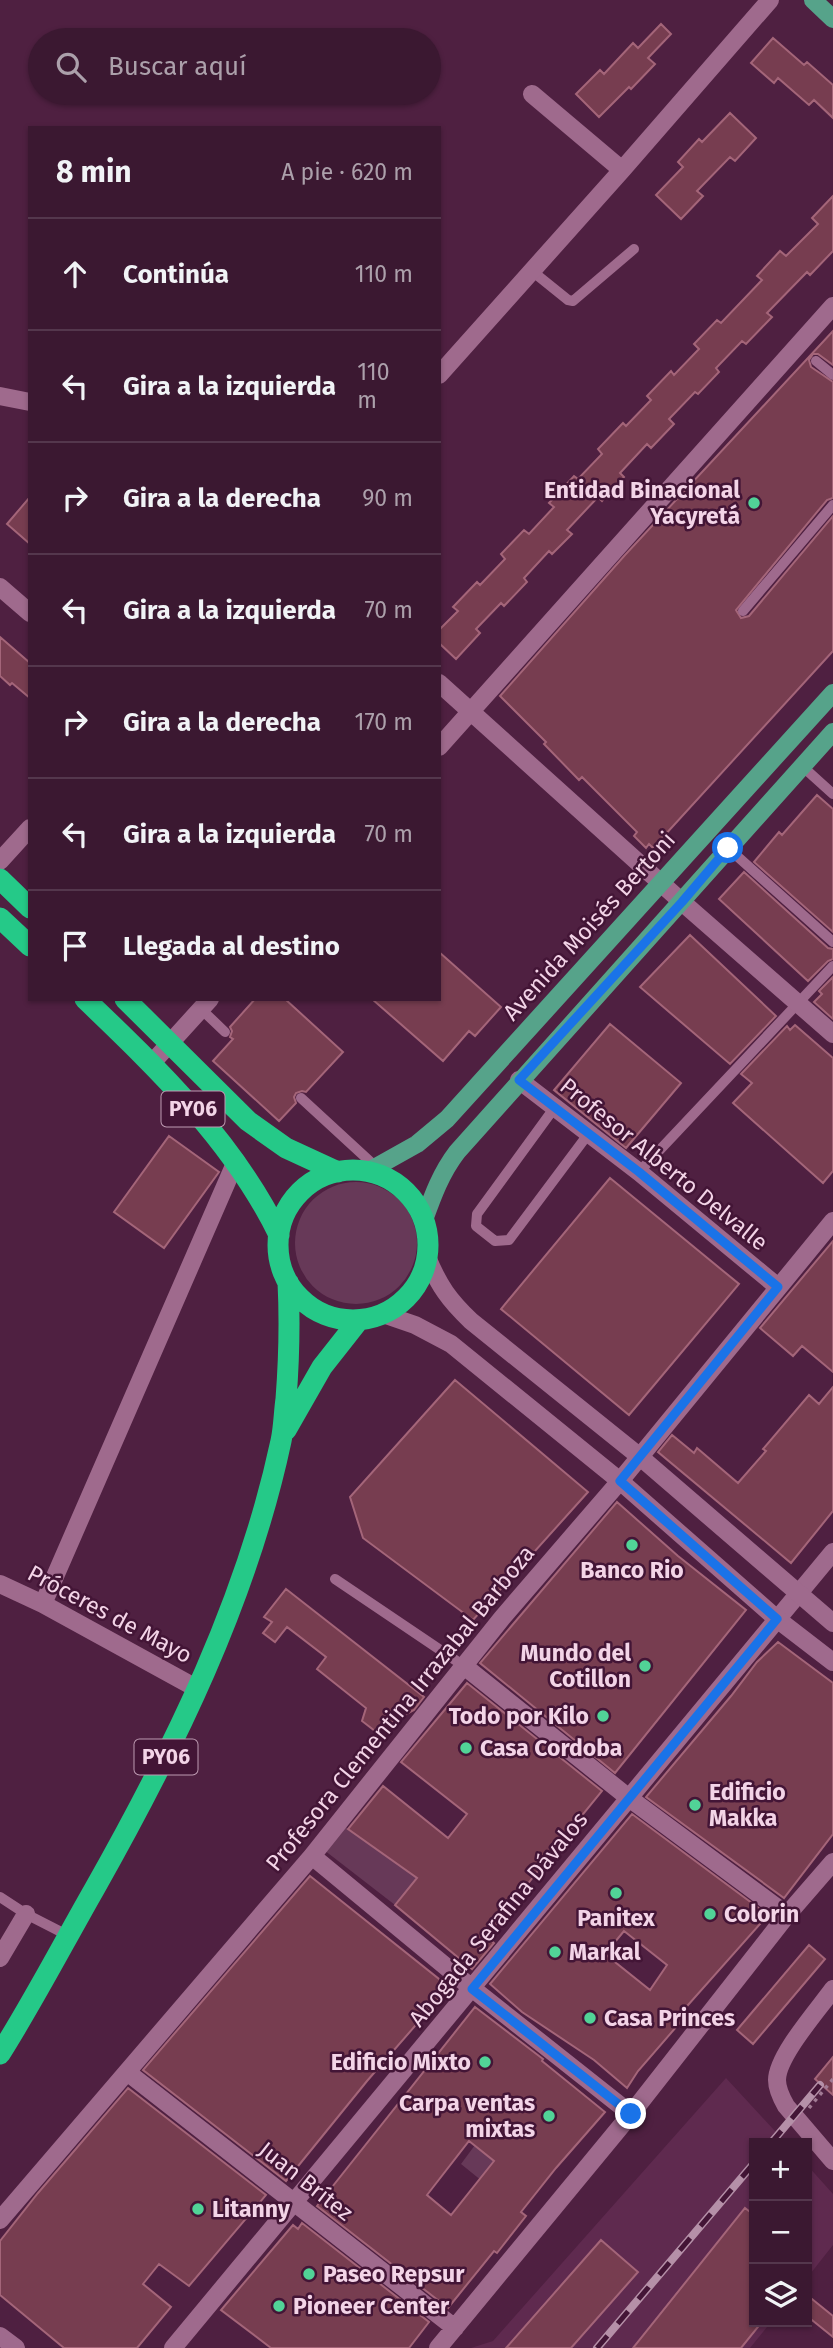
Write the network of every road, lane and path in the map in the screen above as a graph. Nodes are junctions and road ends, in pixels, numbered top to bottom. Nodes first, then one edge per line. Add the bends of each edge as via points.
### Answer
1 (770, 0) edge
2 (813, 0) edge
3 (833, 19) edge
4 (532, 94) dead end
5 (622, 170) junction
6 (634, 249) dead end
7 (533, 271) junction
8 (833, 306) edge
9 (816, 361) dead end
10 (441, 373) edge
11 (833, 375) edge
12 (0, 396) edge
13 (28, 402) edge
14 (833, 505) edge
15 (0, 587) edge
16 (28, 611) edge
17 (743, 611) dead end
18 (441, 685) edge
19 (831, 699) edge
20 (471, 712) junction
21 (833, 732) edge
22 (441, 745) edge
23 (802, 766) junction
24 (833, 794) edge
25 (28, 830) edge
26 (728, 848) junction
27 (0, 861) edge
28 (0, 879) edge
29 (661, 882) junction
30 (682, 902) junction
31 (28, 906) edge
32 (0, 918) edge
33 (833, 942) edge
34 (28, 944) edge
35 (833, 966) edge
36 (87, 1001) edge
37 (127, 1001) edge
38 (799, 1003) junction
39 (205, 1004) edge
40 (225, 1032) dead end
41 (833, 1034) edge
42 (170, 1043) junction
43 (152, 1063) junction
44 (519, 1080) junction
45 (301, 1098) dead end
46 (555, 1107) junction
47 (589, 1133) junction
48 (236, 1161) junction
49 (371, 1170) junction
50 (338, 1172) junction
51 (639, 1172) junction
52 (424, 1220) junction
53 (833, 1221) edge
54 (279, 1235) junction
55 (427, 1258) junction
56 (288, 1282) junction
57 (778, 1287) junction
58 (383, 1314) junction
59 (359, 1320) junction
60 (282, 1438) junction
61 (639, 1456) junction
62 (620, 1481) junction
63 (833, 1552) edge
64 (335, 1579) dead end
65 (0, 1584) edge
66 (798, 1594) junction
67 (43, 1604) junction
68 (777, 1619) junction
69 (833, 1623) edge
70 (833, 1661) edge
71 (464, 1666) junction
72 (196, 1688) junction
73 (629, 1798) junction
74 (312, 1856) junction
75 (833, 1862) edge
76 (0, 1897) edge
77 (26, 1914) junction
78 (787, 1915) junction
79 (69, 1936) junction
80 (0, 1958) edge
81 (472, 1989) junction
82 (833, 1989) edge
83 (0, 2054) edge
84 (127, 2072) junction
85 (833, 2079) edge
86 (631, 2114) junction
87 (799, 2121) junction
88 (833, 2161) edge
89 (294, 2202) junction
90 (0, 2220) edge
91 (455, 2328) junction
92 (0, 2336) edge
93 (16, 2348) edge
94 (173, 2348) edge
95 (438, 2348) edge

1 - 5 street
2 - 3 main road
4 - 5 street
5 - 7 street
6 - 7 lane via 573,301
7 - 10 street
8 - 20 street
9 - 11 lane
12 - 13 street
14 - 17 lane
15 - 16 street
18 - 20 street
19 - 29 main road, Avenida Moisés Bertoni
20 - 22 street
20 - 29 street
21 - 23 main road
23 - 24 lane
23 - 26 main road
25 - 27 street
26 - 30 main road
26 - 33 lane
28 - 31 highway
29 - 30 street
29 - 49 main road, Avenida Moisés Bertoni via 447,1119
30 - 38 street
30 - 44 main road
32 - 34 highway
35 - 38 lane
36 - 43 highway, PY06
37 - 42 highway, PY06
38 - 41 street
38 - 51 lane
39 - 40 lane
39 - 42 street
42 - 43 street
42 - 50 highway, PY06 via 266,1135
43 - 48 highway, PY06
44 - 46 street, Profesor Alberto Delvalle
44 - 52 main road via 444,1169
45 - 49 lane
46 - 47 street, Profesor Alberto Delvalle
46 - 47 lane via 477,1214 476,1226 495,1241 509,1240
47 - 51 street, Profesor Alberto Delvalle
48 - 54 highway, PY06
48 - 67 street
49 - 50 highway, PY06
49 - 52 highway, PY06 via 402,1188
50 - 54 highway, PY06 via 302,1191 289,1207
51 - 57 street, Profesor Alberto Delvalle
52 - 55 highway, PY06
53 - 57 street, Profesora Clementina Irrazabal Barboza
54 - 56 highway, PY06 via 280,1259
55 - 58 highway, PY06 via 416,1287
55 - 61 street via 437,1282 464,1315
56 - 59 highway, PY06 via 313,1308 335,1318
56 - 60 highway, PY06 via 289,1351
57 - 61 street, Profesora Clementina Irrazabal Barboza
58 - 59 highway, PY06
58 - 62 street via 451,1345
59 - 60 highway, PY06 via 322,1367
60 - 72 highway, PY06 via 256,1541
61 - 62 street, Profesora Clementina Irrazabal Barboza
61 - 66 street
62 - 68 street
62 - 71 street, Profesora Clementina Irrazabal Barboza
63 - 66 street, Abogada Serafina Dávalos
64 - 71 lane
65 - 67 street, Próceres de Mayo
66 - 68 street, Abogada Serafina Dávalos
66 - 69 street
67 - 72 street, Próceres de Mayo
68 - 70 street
68 - 73 street, Abogada Serafina Dávalos
71 - 73 street
71 - 74 street, Profesora Clementina Irrazabal Barboza
72 - 79 highway, PY06 via 138,1814
73 - 78 street
73 - 81 street, Abogada Serafina Dávalos
74 - 81 street
74 - 84 street, Profesora Clementina Irrazabal Barboza
75 - 78 street
76 - 77 lane
77 - 79 lane
77 - 80 street
78 - 86 street
79 - 83 highway, PY06
81 - 86 street
81 - 89 street, Abogada Serafina Dávalos
82 - 87 street via 781,2060 777,2079 781,2097
84 - 89 street, Juan Brítez
84 - 90 street, Profesora Clementina Irrazabal Barboza
85 - 87 path
86 - 91 street
87 - 88 street
89 - 91 street, Juan Brítez
89 - 94 street, Abogada Serafina Dávalos
91 - 95 street
92 - 93 street

